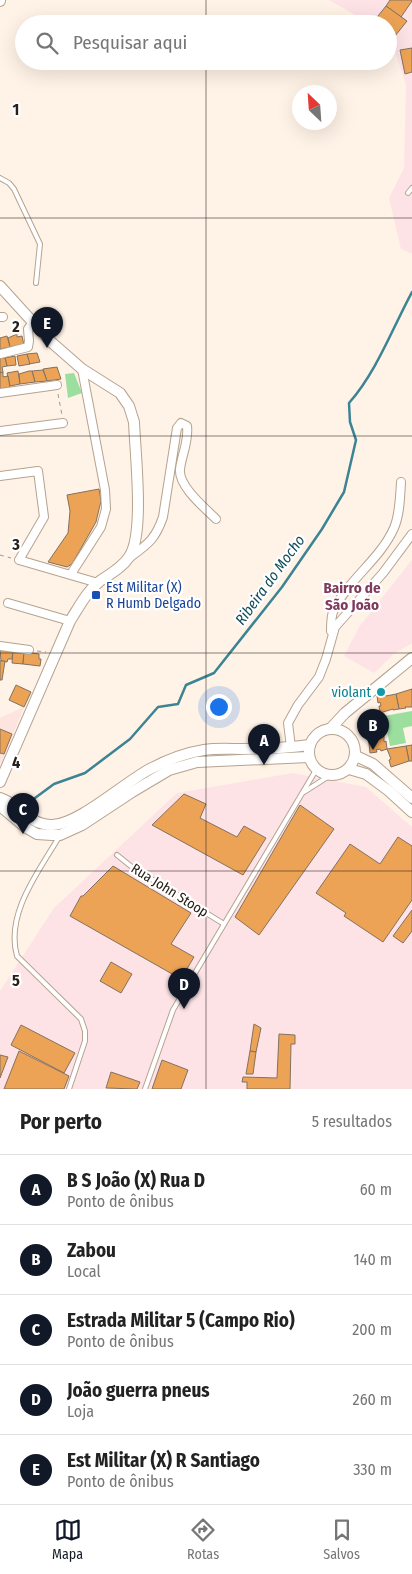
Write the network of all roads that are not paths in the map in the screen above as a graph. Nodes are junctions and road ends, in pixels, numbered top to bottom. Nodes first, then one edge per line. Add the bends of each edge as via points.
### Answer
1 (0, 178) edge
2 (412, 188) edge
3 (408, 193) dead end
4 (36, 284) dead end
5 (0, 286) edge
6 (33, 322) junction
7 (0, 354) edge
8 (82, 370) junction
9 (56, 385) road end
10 (0, 393) edge
11 (63, 423) road end
12 (0, 431) edge
13 (0, 476) edge
14 (401, 482) dead end
15 (216, 519) dead end
16 (412, 534) edge
17 (129, 558) junction
18 (71, 574) junction
19 (98, 582) junction
20 (8, 603) dead end
21 (70, 621) junction
22 (330, 640) junction
23 (0, 646) edge
24 (29, 650) road end
25 (412, 658) edge
26 (345, 713) junction
27 (330, 729) junction
28 (349, 737) junction
29 (310, 745) junction
30 (291, 747) junction
31 (356, 756) junction
32 (309, 757) junction
33 (349, 769) junction
34 (316, 770) junction
35 (329, 776) junction
36 (0, 782) edge
37 (302, 793) junction
38 (0, 798) edge
39 (412, 798) edge
40 (0, 806) edge
41 (412, 812) edge
42 (60, 834) junction
43 (117, 855) dead end
44 (224, 924) junction
45 (69, 1089) edge
46 (144, 1089) edge

1 - 4 lane via 14,189 40,244
2 - 3 lane
5 - 6 street
6 - 7 street via 28,329 28,347
6 - 8 street
8 - 17 street via 120,393 134,422 138,527 136,545
8 - 18 street via 106,509 101,527
9 - 10 street
11 - 12 street
13 - 18 street via 38,471 44,517 19,560
14 - 22 street via 394,528 349,586 333,613
15 - 17 street via 182,480 180,469 188,433 187,426 181,423 176,428 158,529 152,541
16 - 22 street via 335,627
17 - 19 street
18 - 19 street
19 - 21 street
20 - 21 street
21 - 36 street
22 - 30 street via 319,677 288,723
23 - 24 street
25 - 26 street
26 - 27 street
26 - 28 street
27 - 28 street via 339,730
27 - 29 street via 321,732
28 - 31 street
29 - 30 street
29 - 32 street
30 - 38 street via 204,750 174,758 124,784 67,823 38,823 8,800
31 - 33 street
31 - 39 street via 373,764
32 - 34 street
32 - 42 street via 197,762 169,770 82,826
33 - 35 street
33 - 41 street via 366,774
34 - 35 street
34 - 37 lane
35 - 37 lane
37 - 44 lane
40 - 42 street via 37,834
42 - 45 lane via 28,890 17,918 14,942 18,956 81,1019 84,1026 85,1041
43 - 44 lane, Rua John Stoop
44 - 46 lane via 173,1010

